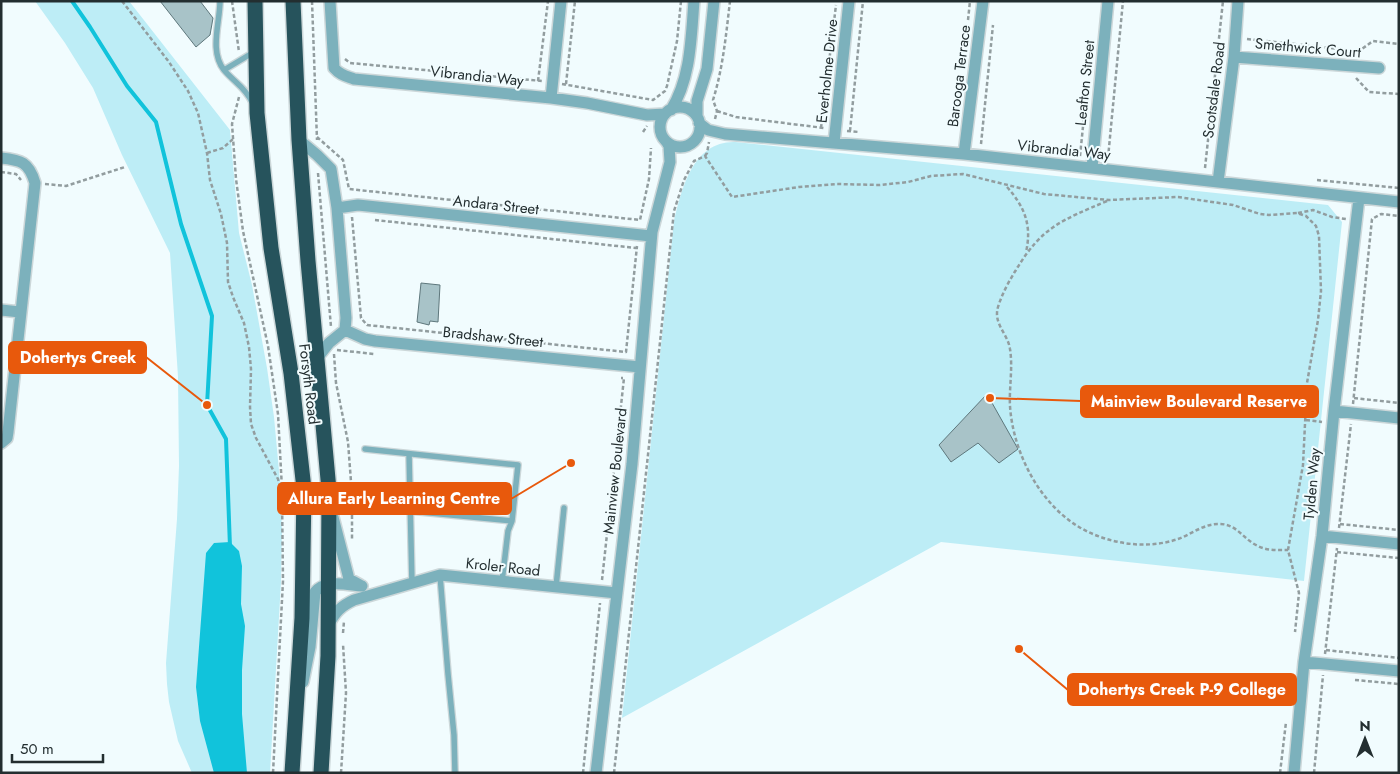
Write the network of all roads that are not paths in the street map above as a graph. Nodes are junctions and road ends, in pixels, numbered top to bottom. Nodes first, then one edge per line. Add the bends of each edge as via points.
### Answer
1 (220, 1) edge
2 (255, 1) edge
3 (293, 1) edge
4 (330, 1) edge
5 (561, 1) edge
6 (694, 1) edge
7 (714, 1) edge
8 (849, 1) edge
9 (984, 1) edge
10 (1108, 1) edge
11 (1238, 1) edge
12 (257, 51) junction
13 (1234, 57) junction
14 (1379, 68) dead end
15 (224, 70) junction
16 (551, 98) junction
17 (613, 109) junction
18 (668, 112) junction
19 (257, 113) junction
20 (698, 120) junction
21 (726, 134) junction
22 (664, 137) junction
23 (299, 140) junction
24 (691, 143) junction
25 (834, 143) junction
26 (964, 154) junction
27 (1, 158) edge
28 (1092, 168) junction
29 (667, 174) junction
30 (1218, 182) junction
31 (1359, 198) junction
32 (1399, 202) edge
33 (337, 208) junction
34 (652, 236) junction
35 (1, 310) edge
36 (20, 312) junction
37 (344, 330) junction
38 (318, 356) junction
39 (640, 367) junction
40 (1334, 411) junction
41 (1399, 418) edge
42 (1, 443) edge
43 (365, 449) dead end
44 (409, 454) junction
45 (329, 490) junction
46 (564, 508) dead end
47 (410, 511) junction
48 (512, 521) junction
49 (1322, 536) junction
50 (1399, 544) edge
51 (440, 575) junction
52 (502, 582) junction
53 (329, 584) junction
54 (412, 584) junction
55 (362, 586) junction
56 (556, 587) junction
57 (389, 590) junction
58 (617, 593) junction
59 (329, 626) junction
60 (1304, 662) junction
61 (1399, 671) edge
62 (295, 720) junction
63 (292, 773) edge
64 (321, 773) edge
65 (455, 773) edge
66 (596, 773) edge
67 (1294, 773) edge

1 - 15 lane via 216,44 218,61
2 - 12 highway, Forsyth Road
3 - 23 highway, Forsyth Road
4 - 16 street, Vibrandia Way via 332,55 334,68 339,74 354,79
5 - 16 street
6 - 18 street via 686,68 679,96
7 - 20 street via 707,69 697,101
8 - 25 street, Everholme Drive
9 - 26 street, Barooga Terrace
10 - 28 street, Leafton Street
11 - 13 street, Scotsdale Road
12 - 15 lane
12 - 19 highway, Forsyth Road
13 - 14 street, Smethwick Court
13 - 30 street, Scotsdale Road
15 - 19 lane via 247,92
16 - 17 street, Vibrandia Way
17 - 18 street, Vibrandia Way via 647,116
17 - 22 street, Vibrandia Way via 646,122
18 - 20 street via 685,108 692,111
18 - 22 street via 661,123
19 - 62 highway, Forsyth Road via 271,248 291,373 304,489 302,618
20 - 21 street, Vibrandia Way via 708,130
20 - 24 street via 699,132
21 - 24 street, Vibrandia Way
21 - 25 street, Vibrandia Way
22 - 24 street via 676,146
22 - 29 street, Mainview Boulevard via 669,146
23 - 33 street via 331,169
23 - 38 highway, Forsyth Road
24 - 29 street, Mainview Boulevard via 679,154
25 - 26 street, Vibrandia Way
26 - 28 street, Vibrandia Way
27 - 36 street via 28,165 34,183
28 - 30 street, Vibrandia Way
29 - 34 street, Mainview Boulevard
30 - 31 street, Vibrandia Way
31 - 32 street, Vibrandia Way
31 - 40 street, Tylden Way
33 - 34 street, Andara Street via 358,205
33 - 37 street via 346,318
34 - 39 street, Mainview Boulevard
35 - 36 street
36 - 42 street via 8,432
37 - 38 street
37 - 39 street, Bradshaw Street via 375,341
38 - 45 highway, Forsyth Road
39 - 58 street, Mainview Boulevard
40 - 41 street
40 - 49 street, Tylden Way
43 - 44 lane
44 - 47 lane
44 - 48 lane via 518,465
45 - 53 highway, Forsyth Road
45 - 55 street via 349,579
46 - 56 lane
47 - 48 lane
47 - 54 lane
48 - 52 lane
49 - 50 street
49 - 60 street, Tylden Way
51 - 52 street, Kroler Road
51 - 54 street, Kroler Road
51 - 65 lane
52 - 56 street, Kroler Road
53 - 55 street
53 - 59 highway, Forsyth Road
53 - 62 street via 320,586 313,598 307,666
54 - 57 street, Kroler Road
55 - 57 street
56 - 58 street, Kroler Road
57 - 59 street, Kroler Road via 342,605 334,613
58 - 66 street, Mainview Boulevard
59 - 64 highway, Forsyth Road
60 - 61 street
60 - 67 street, Tylden Way
62 - 63 highway, Forsyth Road

